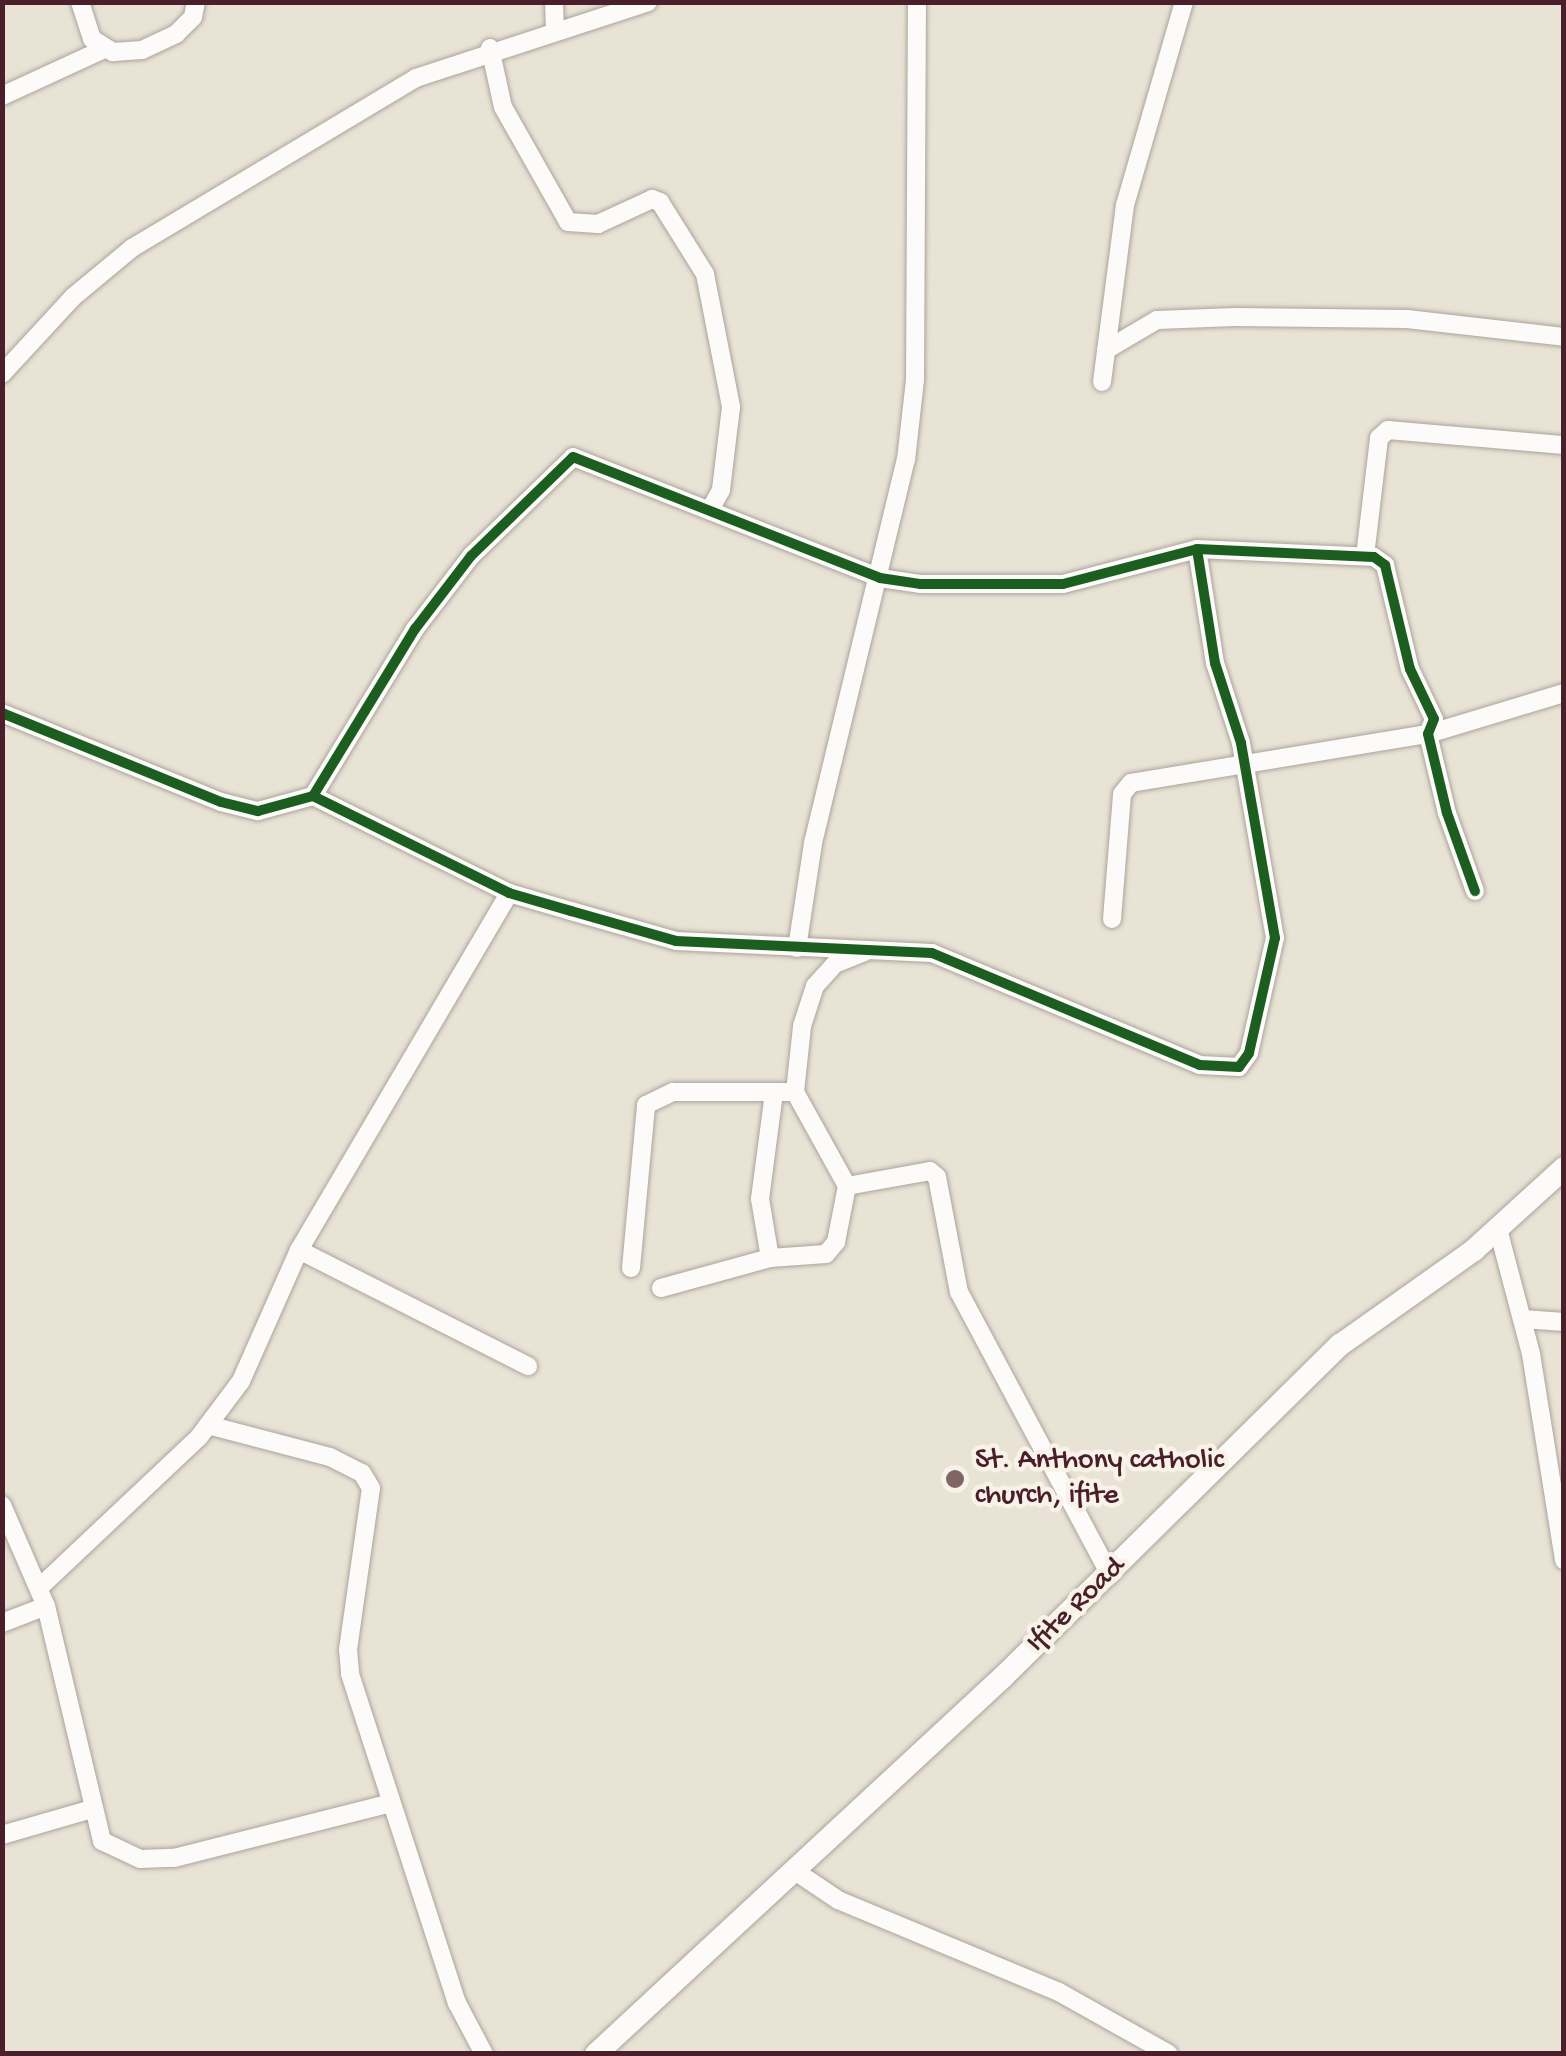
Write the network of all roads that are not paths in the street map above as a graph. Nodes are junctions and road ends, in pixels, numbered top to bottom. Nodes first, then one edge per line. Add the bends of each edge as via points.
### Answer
1 (80, 2) edge
2 (196, 2) edge
3 (554, 2) edge
4 (648, 2) edge
5 (917, 2) edge
6 (1184, 2) edge
7 (555, 31) junction
8 (490, 48) junction
9 (102, 50) junction
10 (2, 96) edge
11 (1564, 337) edge
12 (1106, 350) junction
13 (2, 374) edge
14 (1102, 382) dead end
15 (1564, 445) edge
16 (710, 510) junction
17 (1197, 549) junction
18 (1365, 556) junction
19 (880, 578) junction
20 (1564, 692) edge
21 (2, 714) edge
22 (1428, 734) junction
23 (1243, 761) junction
24 (313, 796) junction
25 (1475, 891) dead end
26 (509, 893) junction
27 (1112, 918) dead end
28 (797, 948) junction
29 (875, 948) junction
30 (795, 1092) junction
31 (774, 1093) junction
32 (1564, 1168) edge
33 (847, 1186) junction
34 (1498, 1229) junction
35 (299, 1250) junction
36 (770, 1258) junction
37 (631, 1268) dead end
38 (661, 1288) dead end
39 (1523, 1318) junction
40 (1564, 1322) edge
41 (528, 1366) dead end
42 (208, 1425) junction
43 (2, 1505) edge
44 (1564, 1560) edge
45 (1110, 1575) junction
46 (40, 1587) junction
47 (46, 1606) junction
48 (2, 1623) edge
49 (388, 1804) junction
50 (92, 1809) junction
51 (2, 1835) edge
52 (795, 1871) junction
53 (484, 2054) edge
54 (596, 2054) edge
55 (1169, 2054) edge

1 - 9 street
2 - 9 street via 193,17 176,34 142,50
3 - 7 street
4 - 7 street
5 - 19 street via 915,380 906,460
6 - 12 street via 1125,205
7 - 8 street
8 - 13 street via 416,78 171,220 73,297
8 - 16 street via 503,107 568,222 598,224 652,199 668,211 704,274 716,306 730,407 721,490
9 - 10 street
11 - 12 street via 1407,319 1215,318 1156,320
12 - 14 street
15 - 18 street via 1388,430 1379,438
16 - 19 street
16 - 24 street via 573,457 471,556 415,629
17 - 18 street
17 - 19 street via 1063,584
17 - 23 street via 1215,663
18 - 22 street via 1385,566 1410,669 1434,719
19 - 28 street via 813,843
20 - 22 street
21 - 24 street via 221,802 258,811
22 - 23 street
22 - 25 street
23 - 27 street via 1126,787
23 - 29 street via 1275,938 1249,1053 1239,1067 1182,1058 932,953
24 - 26 street
26 - 28 street via 676,941
26 - 35 street
28 - 29 street
29 - 30 street via 836,964 815,986 802,1026
30 - 31 street
30 - 33 street
31 - 36 street via 760,1199
31 - 37 street via 673,1092 646,1105
32 - 34 street, Ifite Road
33 - 36 street via 836,1242 826,1254
33 - 45 street via 930,1170 937,1177 960,1292
34 - 39 street
34 - 45 street, Ifite Road via 1340,1346
35 - 41 street
35 - 42 street via 242,1381
36 - 38 street
39 - 40 street
39 - 44 street
42 - 46 street
42 - 49 street via 330,1457 362,1473 371,1488 348,1650
43 - 46 street
45 - 52 street, Ifite Road
46 - 47 street
47 - 48 street
47 - 50 street
49 - 50 street via 156,1860 102,1841
49 - 53 street via 457,2003
50 - 51 street
52 - 54 street, Ifite Road
52 - 55 street via 838,1900 1060,1992

